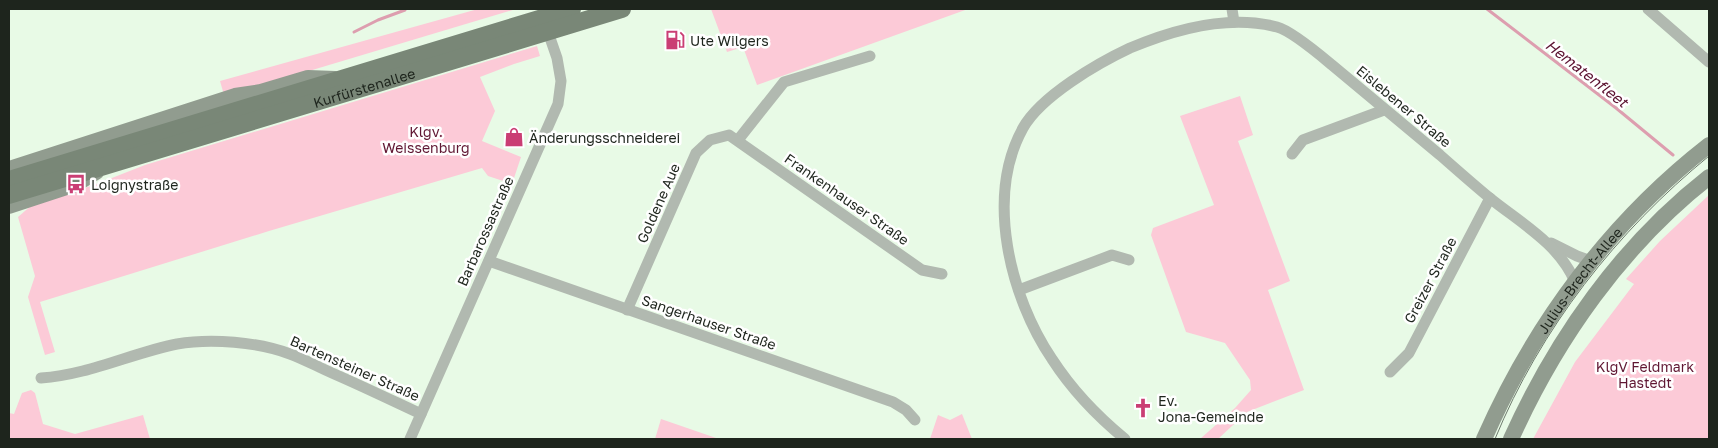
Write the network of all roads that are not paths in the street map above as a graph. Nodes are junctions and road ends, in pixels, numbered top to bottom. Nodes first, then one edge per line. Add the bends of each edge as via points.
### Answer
1 (572, 9) edge
2 (622, 9) edge
3 (1232, 9) edge
4 (1648, 9) edge
5 (1234, 22) junction
6 (548, 32) junction
7 (870, 56) dead end
8 (1709, 62) edge
9 (1384, 110) junction
10 (738, 140) junction
11 (1709, 146) edge
12 (1292, 154) dead end
13 (107, 165) junction
14 (9, 171) edge
15 (1709, 177) edge
16 (9, 195) edge
17 (1490, 198) junction
18 (9, 206) edge
19 (1543, 239) junction
20 (489, 260) junction
21 (1129, 260) dead end
22 (1592, 261) junction
23 (942, 274) dead end
24 (1575, 282) junction
25 (1019, 290) junction
26 (628, 310) junction
27 (1390, 372) dead end
28 (41, 378) dead end
29 (421, 414) junction
30 (915, 420) dead end
31 (410, 439) edge
32 (1125, 439) edge
33 (1484, 439) edge
34 (1511, 439) edge

1 - 14 main road, Kurfürstenallee via 338,79
2 - 6 main road, Kurfürstenallee
3 - 5 street
4 - 8 street
5 - 9 street, Eislebener Straße via 1281,28 1313,50
5 - 25 street, Eislebener Straße via 1199,26 1148,40 1070,83 1033,114 1012,151 1004,191 1008,249
6 - 13 main road, Kurfürstenallee
6 - 20 street, Barbarossastraße via 561,81 558,104
7 - 10 street via 784,82
9 - 12 street via 1303,140
9 - 17 street, Eislebener Straße
10 - 23 street, Frankenhauser Straße via 922,270
10 - 26 street, Goldene Aue via 729,134 710,140 696,153
11 - 22 main road, Julius-Brecht-Allee via 1673,175 1618,229
13 - 16 main road, Kurfürstenallee
13 - 18 main road, Kurfürstenallee via 76,184
15 - 34 main road, Julius-Brecht-Allee via 1671,209 1631,250 1595,296 1551,362
17 - 19 street, Eislebener Straße
17 - 27 street, Greizer Straße via 1409,352
19 - 22 street, Eislebener Straße
19 - 24 street, Eislebener Straße via 1570,268
20 - 26 street, Sangerhauser Straße
20 - 29 street, Barbarossastraße
21 - 25 street via 1112,255
22 - 24 main road, Julius-Brecht-Allee
24 - 33 main road, Julius-Brecht-Allee via 1540,332
25 - 32 street, Eislebener Straße via 1050,357 1098,415
26 - 30 street, Sangerhauser Straße via 893,402
28 - 29 street, Bartensteiner Straße via 58,377 179,344 226,342 290,354
29 - 31 street, Barbarossastraße

